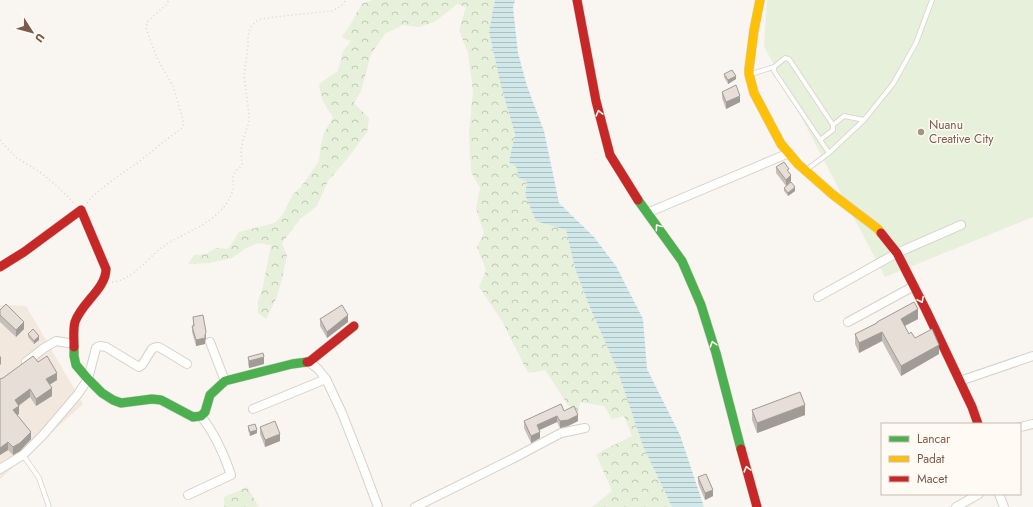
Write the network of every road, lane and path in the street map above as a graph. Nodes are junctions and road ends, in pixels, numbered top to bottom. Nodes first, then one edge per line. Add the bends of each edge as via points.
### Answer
1 (169, 0) edge
2 (346, 0) edge
3 (577, 0) edge
4 (760, 0) edge
5 (932, 0) edge
6 (774, 67) junction
7 (749, 74) junction
8 (864, 120) junction
9 (833, 125) junction
10 (0, 140) edge
11 (820, 140) junction
12 (790, 153) junction
13 (829, 153) junction
14 (805, 170) junction
15 (81, 210) junction
16 (647, 212) junction
17 (961, 225) dead end
18 (897, 253) junction
19 (0, 267) edge
20 (102, 283) junction
21 (914, 286) junction
22 (818, 297) dead end
23 (848, 322) dead end
24 (354, 326) dead end
25 (210, 342) dead end
26 (74, 344) junction
27 (1033, 356) edge
28 (309, 362) junction
29 (187, 364) dead end
30 (18, 368) edge
31 (88, 379) junction
32 (326, 379) junction
33 (225, 381) junction
34 (960, 381) junction
35 (253, 409) dead end
36 (201, 416) junction
37 (978, 423) edge
38 (1033, 424) edge
39 (1021, 427) edge
40 (584, 428) dead end
41 (23, 455) junction
42 (0, 469) edge
43 (188, 494) dead end
44 (977, 495) edge
45 (999, 495) edge
46 (49, 507) edge
47 (378, 507) edge
48 (415, 507) edge
49 (757, 507) edge
50 (956, 507) edge
51 (1004, 507) edge

1 - 15 path via 148,21 146,27 158,60 173,86 183,120 182,128 94,195
2 - 20 path via 332,11 261,19 255,22 248,36 244,74 249,122 241,150 242,166 233,174 233,189 229,201 220,212 201,226 166,245 132,274 115,282
16 -> 3 street via 610,155 596,101
4 - 7 street
5 - 8 lane via 916,43 893,84
6 - 7 lane
6 - 9 lane via 785,58 789,59
6 - 11 lane via 774,72
7 - 12 street via 759,105 781,144
8 - 9 lane via 844,116
8 - 13 lane
9 - 11 lane via 833,130
10 - 15 path via 17,158 40,172
11 - 13 lane
12 - 14 street
12 - 16 street
13 - 14 lane
14 - 18 street via 878,229
15 - 19 street
15 - 20 street via 106,269
49 -> 16 street via 701,305 682,261
17 - 18 street
18 - 21 street
18 - 22 street
20 - 26 street via 74,322
21 - 23 street
21 -> 34 street
24 - 28 street
25 - 33 street
26 - 30 street via 56,341
26 - 31 street via 76,365
27 - 34 street
28 - 32 street
28 - 33 street
29 - 31 street via 159,347 154,347 139,367 106,347 99,346 96,348
31 - 36 street via 118,402 161,400 193,417
31 - 41 street via 78,394
32 - 35 street
32 - 47 street
33 - 36 street via 210,395 205,412
34 - 37 street
36 - 43 street via 210,427 231,475
38 - 39 street
40 - 48 street via 561,433
41 - 42 street
41 - 46 lane via 40,478
44 - 50 street
45 - 51 street

